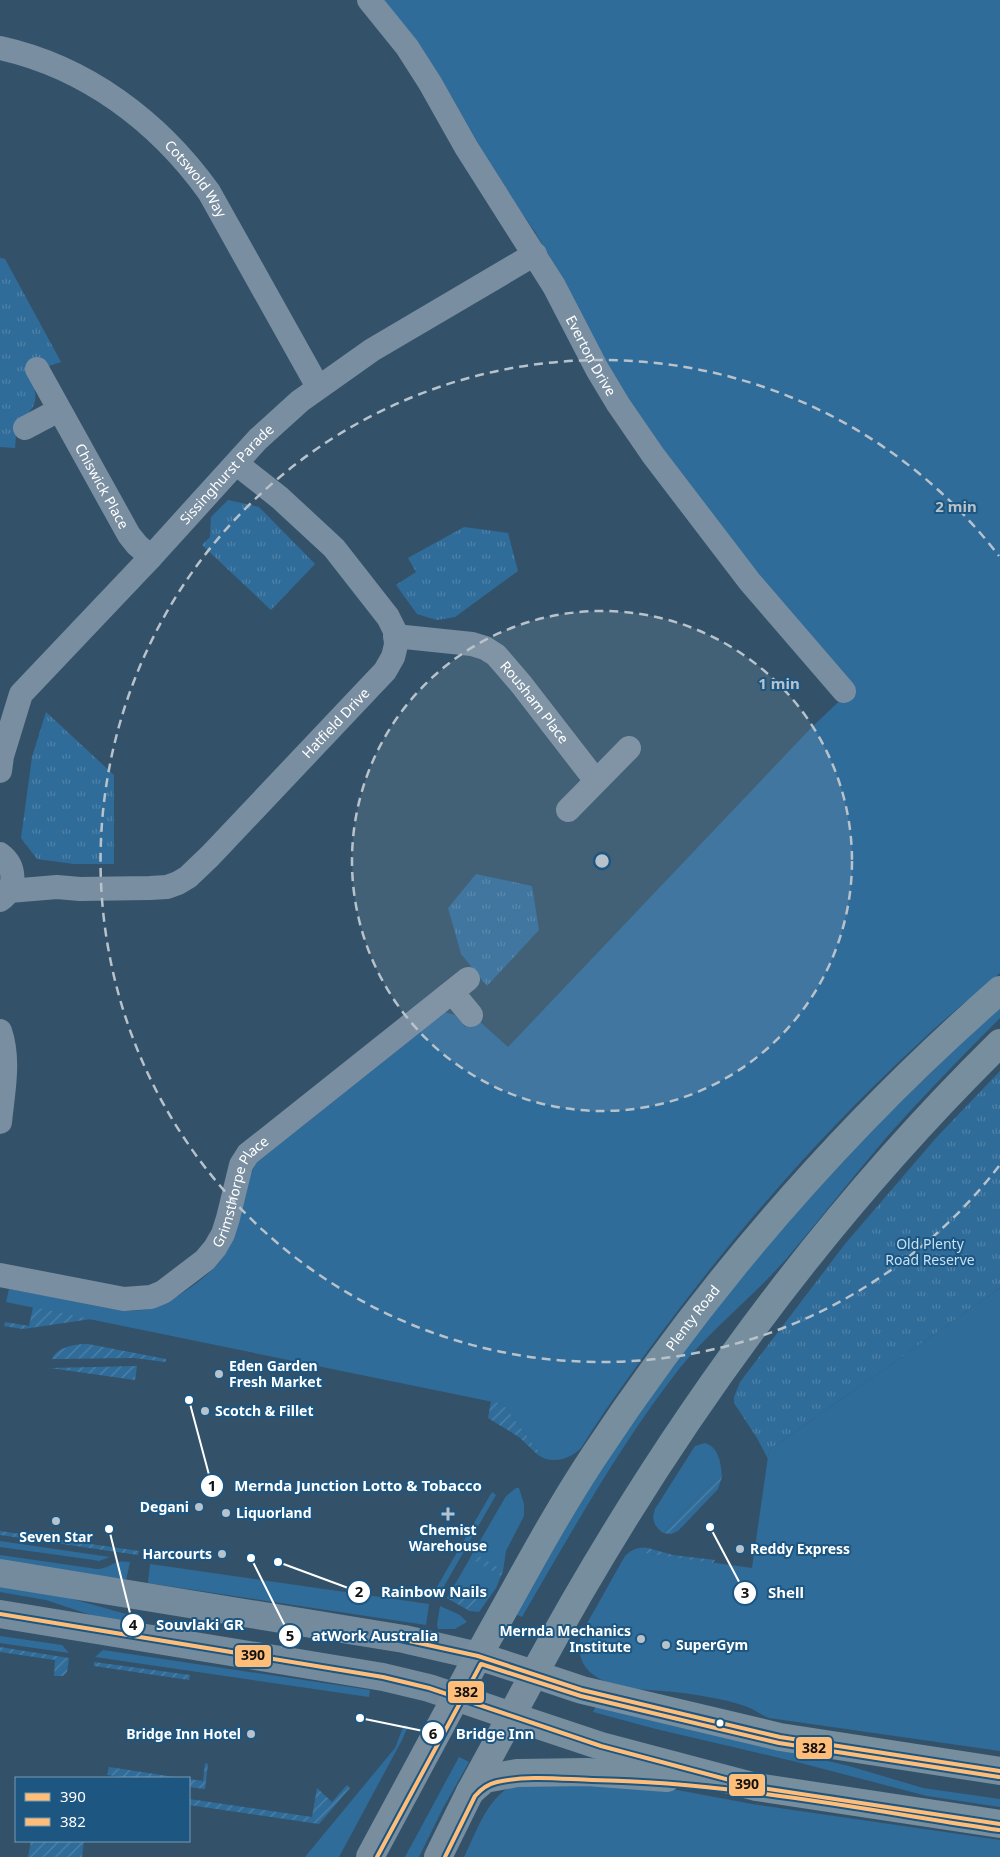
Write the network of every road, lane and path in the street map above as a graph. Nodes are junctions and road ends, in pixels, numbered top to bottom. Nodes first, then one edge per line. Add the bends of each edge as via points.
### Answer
1 (369, 0) edge
2 (0, 48) edge
3 (535, 254) junction
4 (37, 369) dead end
5 (318, 387) junction
6 (60, 410) junction
7 (25, 428) dead end
8 (236, 464) junction
9 (151, 557) junction
10 (394, 646) junction
11 (844, 691) dead end
12 (628, 748) dead end
13 (0, 771) edge
14 (596, 781) junction
15 (568, 810) dead end
16 (3, 854) edge
17 (57, 887) junction
18 (4, 895) edge
19 (1000, 990) edge
20 (471, 1015) dead end
21 (0, 1030) edge
22 (1000, 1044) edge
23 (0, 1122) edge
24 (0, 1275) edge
25 (0, 1573) edge
26 (0, 1614) edge
27 (478, 1656) junction
28 (534, 1674) junction
29 (456, 1697) junction
30 (511, 1716) junction
31 (1000, 1771) edge
32 (756, 1787) junction
33 (470, 1792) junction
34 (1000, 1824) edge
35 (370, 1857) edge
36 (438, 1857) edge

1 - 3 street, Everton Drive via 407,47
2 - 5 street, Cotswold Way via 50,63 90,82 142,118 171,145 209,192
3 - 5 street, Sissinghurst Parade via 372,350
3 - 11 street, Everton Drive via 597,369 653,455 750,582
4 - 6 street, Chiswick Place
5 - 8 street, Sissinghurst Parade via 258,439
6 - 7 street
6 - 9 street, Chiswick Place via 129,534 136,545
8 - 9 street, Sissinghurst Parade
8 - 10 street via 280,498 334,548 388,618 395,631
9 - 13 street, Sissinghurst Parade via 21,694
10 - 14 street, Rousham Place via 445,648 461,642 485,648 496,655
10 - 17 street, Hatfield Drive via 385,671 188,877 167,887
12 - 14 street
14 - 15 street
16 - 17 street, Hatfield Drive
16 - 18 street via 13,879
17 - 18 street, Hatfield Drive
19 - 27 main road, Plenty Road via 934,1050 834,1150 705,1300 593,1458 533,1556
20 - 24 street, Grimsthorpe Place via 460,986 248,1154 241,1165 223,1234 205,1260 174,1285 151,1297 124,1299
21 - 23 street via 5,1070
22 - 28 main road via 868,1183 718,1376 613,1534
25 - 27 main road via 404,1639
26 - 29 main road via 383,1677
27 - 28 highway
27 - 29 highway, Plenty Road
28 - 30 highway
28 - 31 main road via 592,1692 780,1737
29 - 30 highway
29 - 35 highway, Plenty Road
30 - 32 main road via 601,1746
30 - 33 highway
32 - 33 main road via 625,1774 543,1772 495,1776 478,1783
32 - 34 main road
33 - 36 highway

